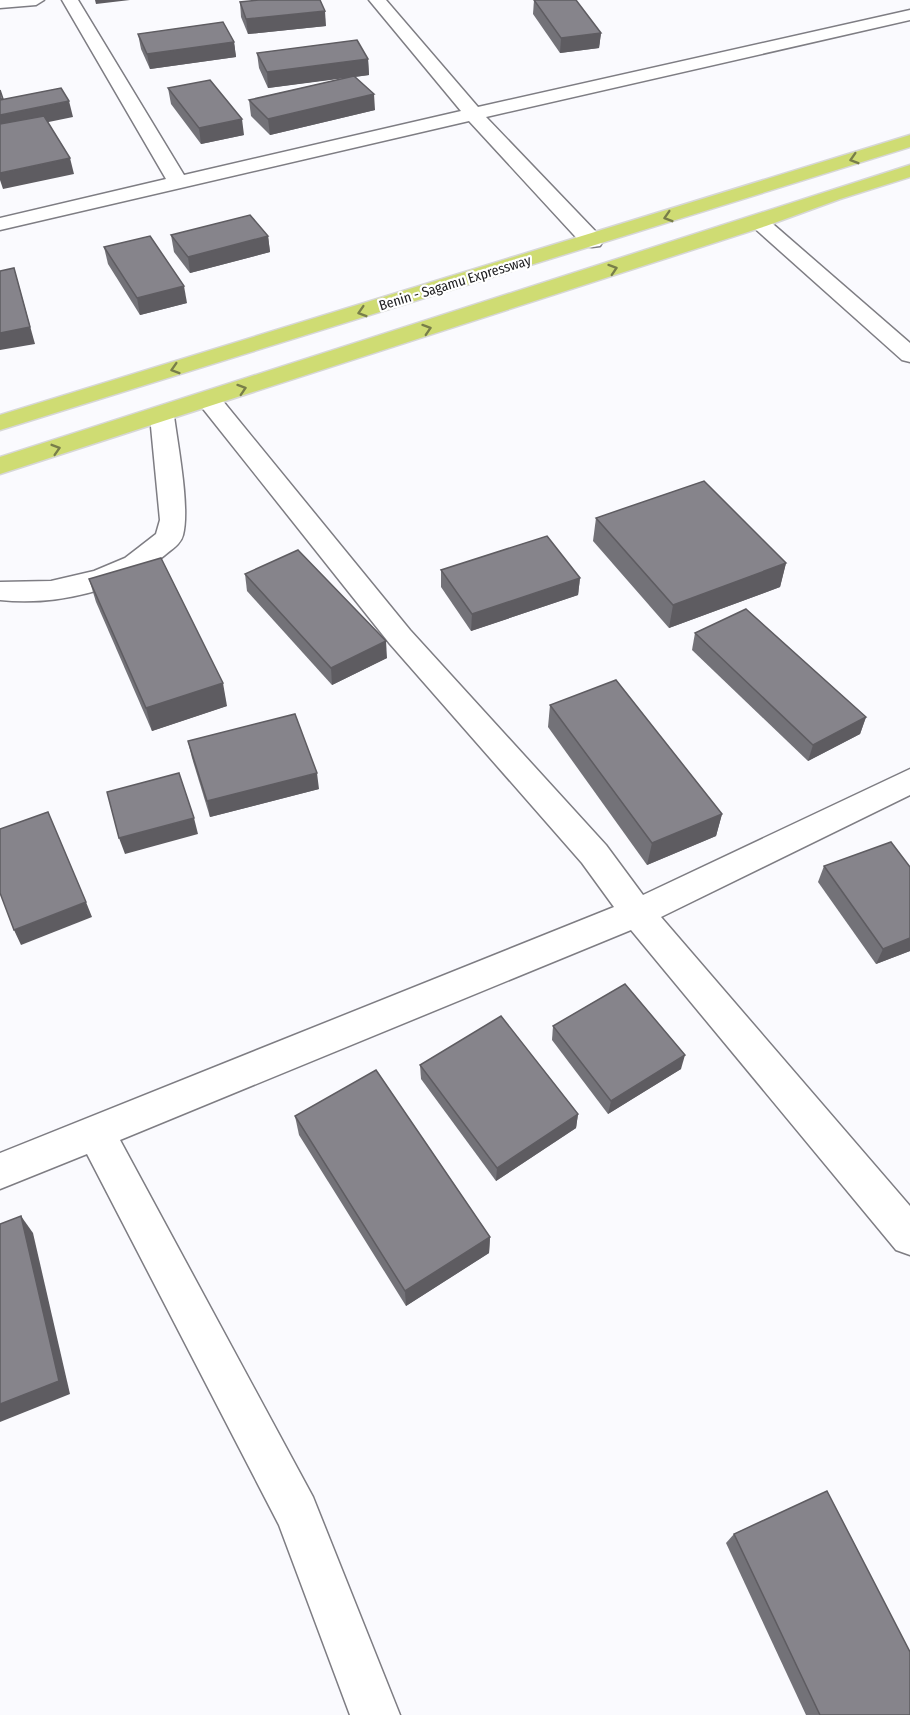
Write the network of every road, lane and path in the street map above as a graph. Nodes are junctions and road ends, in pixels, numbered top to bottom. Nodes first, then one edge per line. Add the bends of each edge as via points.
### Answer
1 (36, 0) edge
2 (70, 0) edge
3 (377, 0) edge
4 (0, 3) edge
5 (910, 15) edge
6 (474, 115) junction
7 (910, 141) edge
8 (910, 171) edge
9 (178, 183) junction
10 (759, 222) junction
11 (0, 224) edge
12 (592, 241) junction
13 (910, 355) edge
14 (209, 400) junction
15 (162, 416) junction
16 (0, 423) edge
17 (0, 466) edge
18 (0, 591) edge
19 (910, 781) edge
20 (637, 913) junction
21 (96, 1133) junction
22 (0, 1172) edge
23 (910, 1236) edge
24 (375, 1715) edge

1 - 4 street
2 - 9 street
3 - 6 street
5 - 6 street
6 - 9 street
6 - 12 street
7 -> 12 highway, Benin - Sagamu Expressway
8 - 10 highway
9 - 11 street
10 - 13 street
14 -> 10 highway
12 -> 16 highway, Benin - Sagamu Expressway
14 - 15 highway
14 - 20 street via 400,637 594,854
17 -> 15 highway
15 - 18 street via 172,520 169,538 136,563 75,587
19 - 20 street
20 - 21 street
20 - 23 street
21 - 22 street
21 - 24 street via 297,1513

